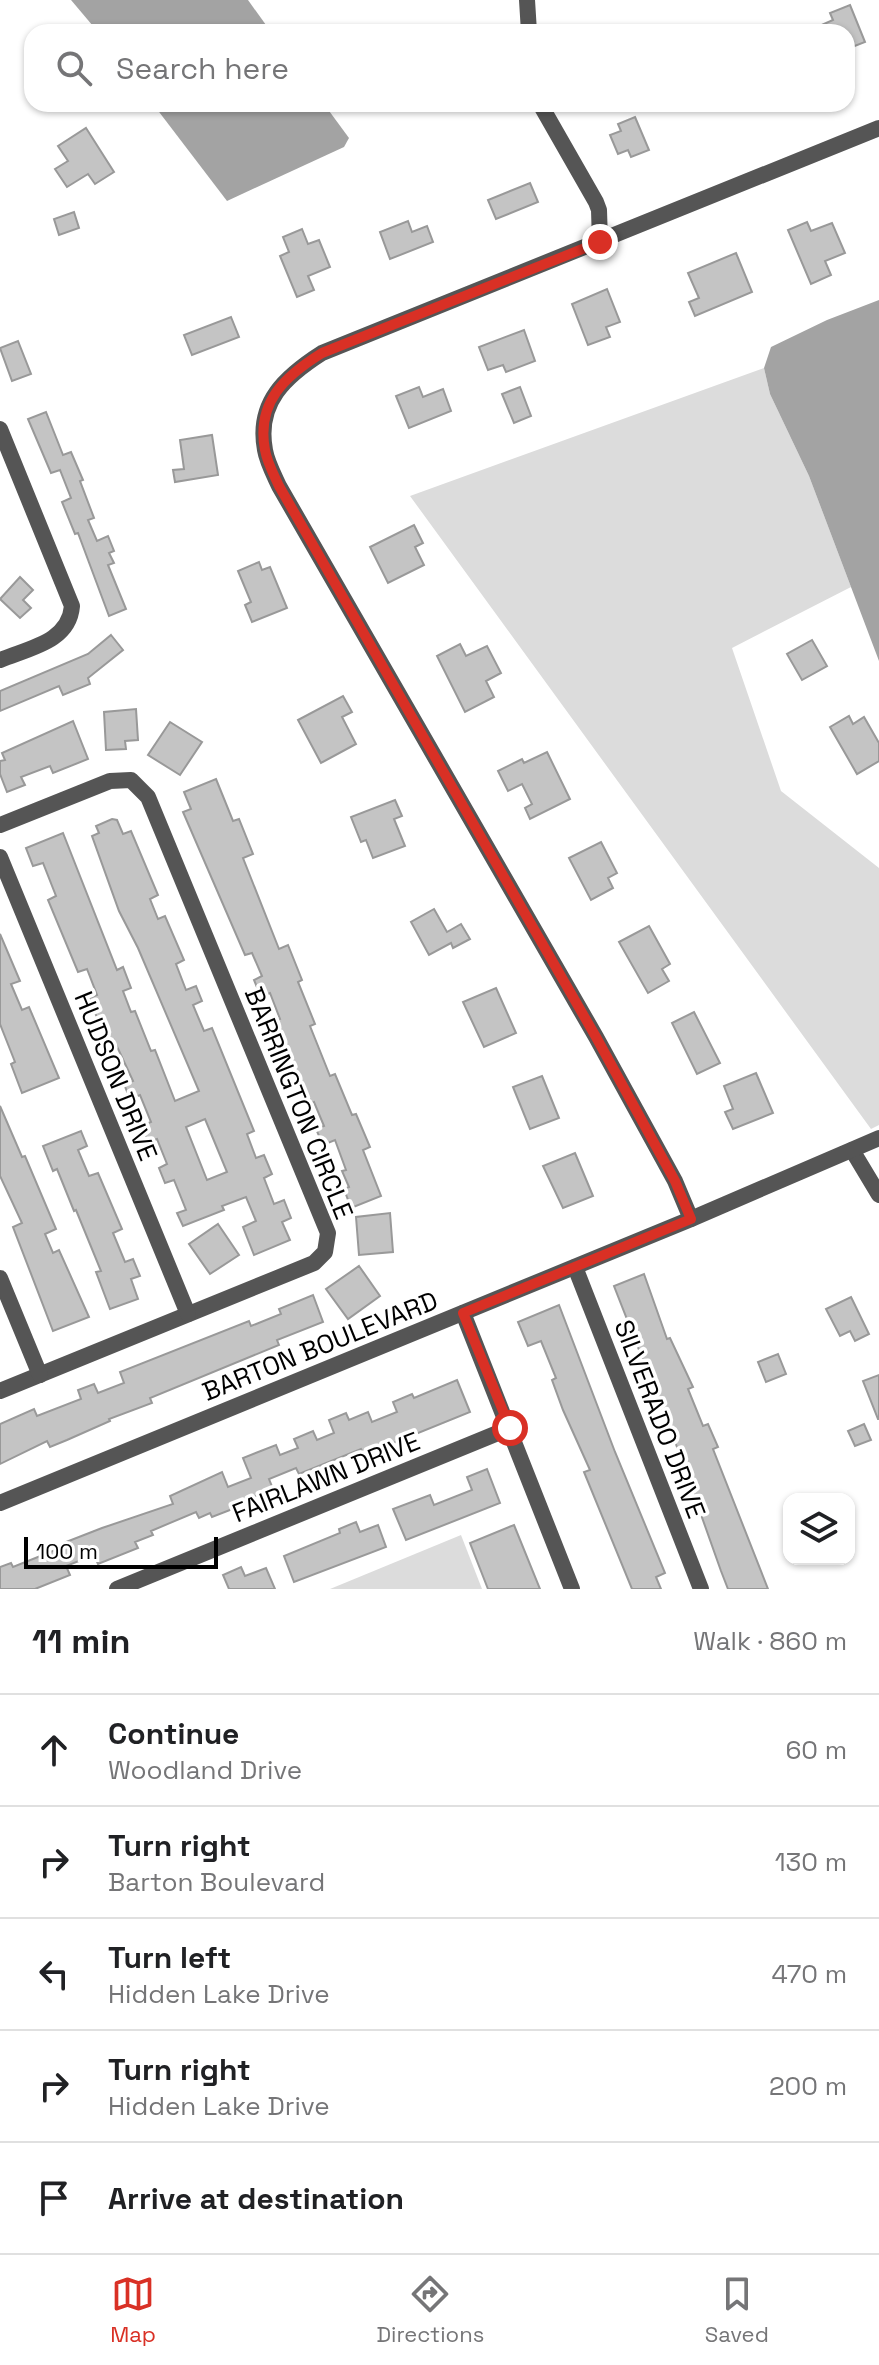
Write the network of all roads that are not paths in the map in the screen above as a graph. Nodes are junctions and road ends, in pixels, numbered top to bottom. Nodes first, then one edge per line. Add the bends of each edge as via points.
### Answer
1 (527, 0) edge
2 (528, 24) edge
3 (545, 112) edge
4 (879, 128) edge
5 (600, 242) junction
6 (0, 429) edge
7 (0, 660) edge
8 (0, 825) edge
9 (0, 857) edge
10 (879, 1138) edge
11 (852, 1150) junction
12 (879, 1195) edge
13 (691, 1219) junction
14 (575, 1267) junction
15 (0, 1278) edge
16 (463, 1313) junction
17 (188, 1314) junction
18 (40, 1375) junction
19 (0, 1391) edge
20 (510, 1428) junction
21 (0, 1503) edge
22 (117, 1589) edge
23 (572, 1589) edge
24 (701, 1589) edge

1 - 2 street
3 - 5 street via 596,202
4 - 5 street
5 - 13 street via 322,353 277,388 264,418 265,451 279,486 596,1037
6 - 7 street via 72,606 71,621 59,636
8 - 17 street, BARRINGTON CIRCLE via 110,781 131,780 148,797 328,1233 325,1252 314,1263
9 - 17 street, HUDSON DRIVE
10 - 11 street, BARTON BOULEVARD
11 - 12 street
11 - 13 street, BARTON BOULEVARD
13 - 14 street, BARTON BOULEVARD
14 - 16 street, BARTON BOULEVARD
14 - 24 street, SILVERADO DRIVE
15 - 18 street
16 - 20 street
16 - 21 street, BARTON BOULEVARD
17 - 18 street, BARRINGTON CIRCLE
18 - 19 street, BARRINGTON CIRCLE
20 - 22 street, FAIRLAWN DRIVE
20 - 23 street

